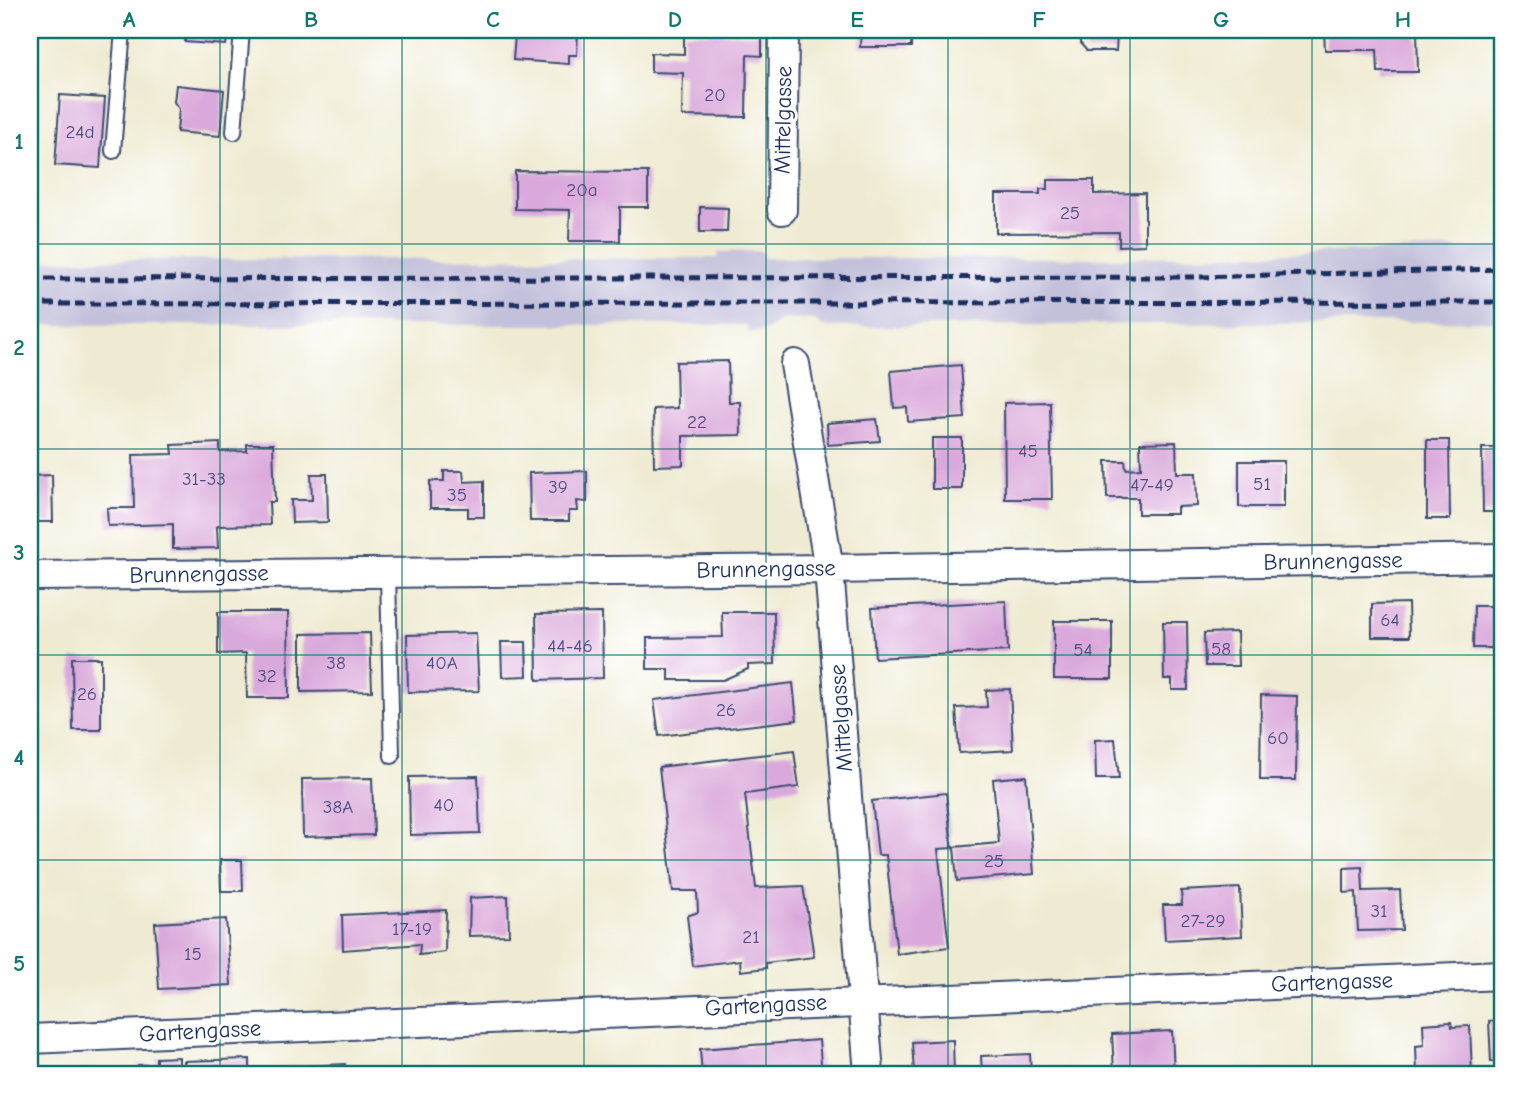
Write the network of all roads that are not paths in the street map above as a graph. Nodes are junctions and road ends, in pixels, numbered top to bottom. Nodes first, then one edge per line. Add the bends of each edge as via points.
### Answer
1 (123, 30) edge
2 (242, 30) edge
3 (784, 30) edge
4 (234, 132) dead end
5 (113, 150) dead end
6 (782, 210) dead end
7 (794, 364) dead end
8 (1502, 558) edge
9 (830, 569) junction
10 (388, 573) junction
11 (30, 576) edge
12 (391, 756) dead end
13 (1502, 975) edge
14 (862, 1001) junction
15 (30, 1039) edge
16 (869, 1074) edge

1 - 5 lane
2 - 4 lane
3 - 6 street, Mittelgasse
7 - 9 street, Mittelgasse
8 - 9 street, Brunnengasse
9 - 10 street, Brunnengasse
9 - 14 street, Mittelgasse
10 - 11 street, Brunnengasse
10 - 12 lane
13 - 14 street, Gartengasse
14 - 15 street, Gartengasse
14 - 16 street, Mittelgasse

